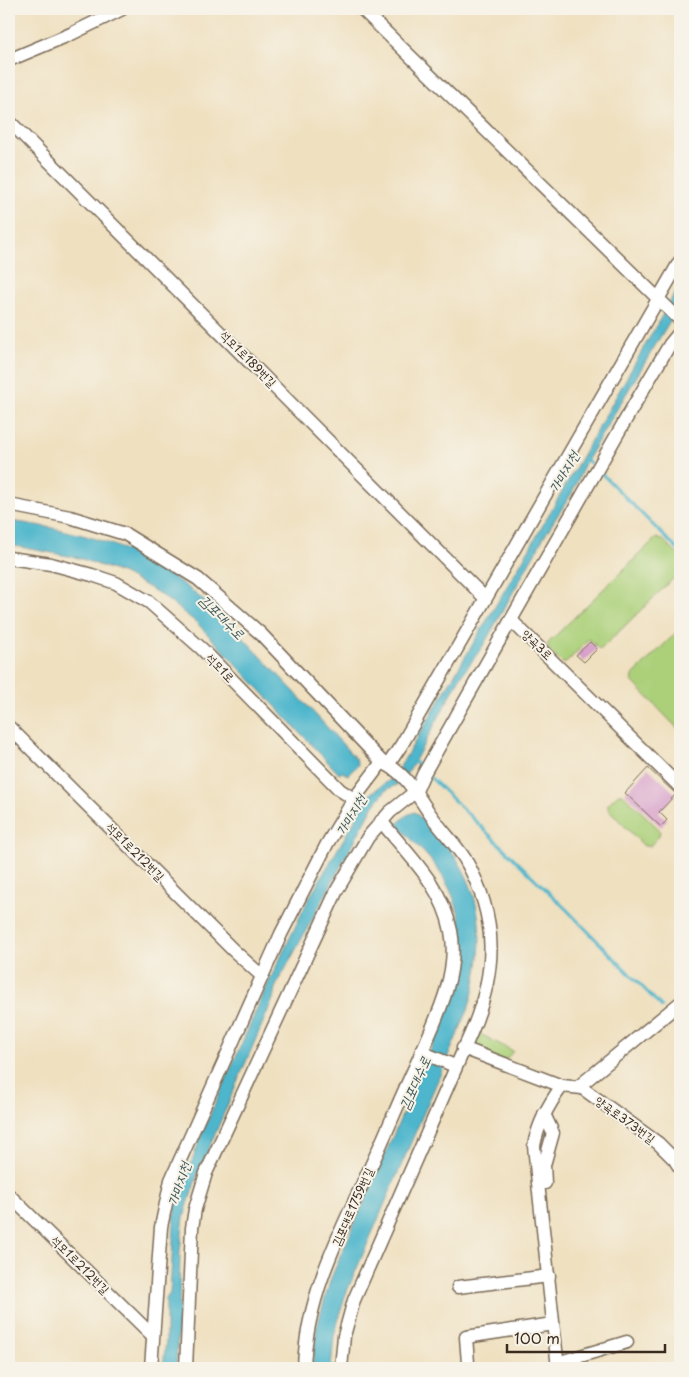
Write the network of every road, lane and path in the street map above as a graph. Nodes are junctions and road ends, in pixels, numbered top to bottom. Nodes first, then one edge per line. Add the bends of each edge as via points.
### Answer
1 (122, 9) edge
2 (362, 9) edge
3 (9, 60) edge
4 (9, 121) edge
5 (680, 261) edge
6 (660, 301) junction
7 (680, 320) edge
8 (680, 332) edge
9 (9, 506) edge
10 (9, 558) edge
11 (486, 598) junction
12 (511, 620) junction
13 (9, 727) edge
14 (387, 765) junction
15 (680, 788) edge
16 (414, 789) junction
17 (354, 799) junction
18 (381, 821) junction
19 (262, 976) junction
20 (680, 1003) edge
21 (464, 1048) junction
22 (424, 1053) junction
23 (452, 1065) junction
24 (562, 1086) junction
25 (578, 1087) junction
26 (680, 1168) edge
27 (9, 1195) edge
28 (549, 1276) junction
29 (458, 1288) dead end
30 (554, 1324) junction
31 (152, 1335) junction
32 (627, 1342) dead end
33 (468, 1363) dead end
34 (557, 1366) edge
35 (151, 1368) edge
36 (186, 1368) edge
37 (304, 1368) edge
38 (341, 1368) edge

1 - 3 lane
2 - 6 lane
4 - 11 lane, 석모1로189번길
5 - 6 lane
6 - 7 lane
6 - 11 lane
8 - 12 lane via 634,405
9 - 14 lane via 70,517 125,534 198,579 261,634
10 - 17 lane, 석모1로 via 51,564 92,575 116,583 149,602 202,649 333,784
11 - 14 lane
12 - 15 lane, 양곡3로
12 - 16 lane, 양곡3로
13 - 19 lane, 석모1로212번길
14 - 16 lane
14 - 17 lane
16 - 18 lane
16 - 21 lane via 464,858 489,917 492,940 488,974 476,1021
17 - 19 lane via 313,869
18 - 22 lane, 김포대로1759번길 via 434,886 452,933 449,979
18 - 36 lane via 355,857 334,897 200,1190 192,1228
19 - 31 lane via 171,1180 160,1227
20 - 25 lane
21 - 23 lane
21 - 24 lane
22 - 23 lane
22 - 37 lane, 김포대로1759번길 via 324,1274 310,1318
23 - 38 lane via 354,1300 344,1336
24 - 25 lane
24 - 28 lane via 544,1114 534,1146
25 - 26 lane, 양곡로373번길 via 658,1143
27 - 31 lane, 석모1로212번길
28 - 29 lane
28 - 30 lane
30 - 33 lane via 466,1337
30 - 34 lane
31 - 35 lane
32 - 34 lane

